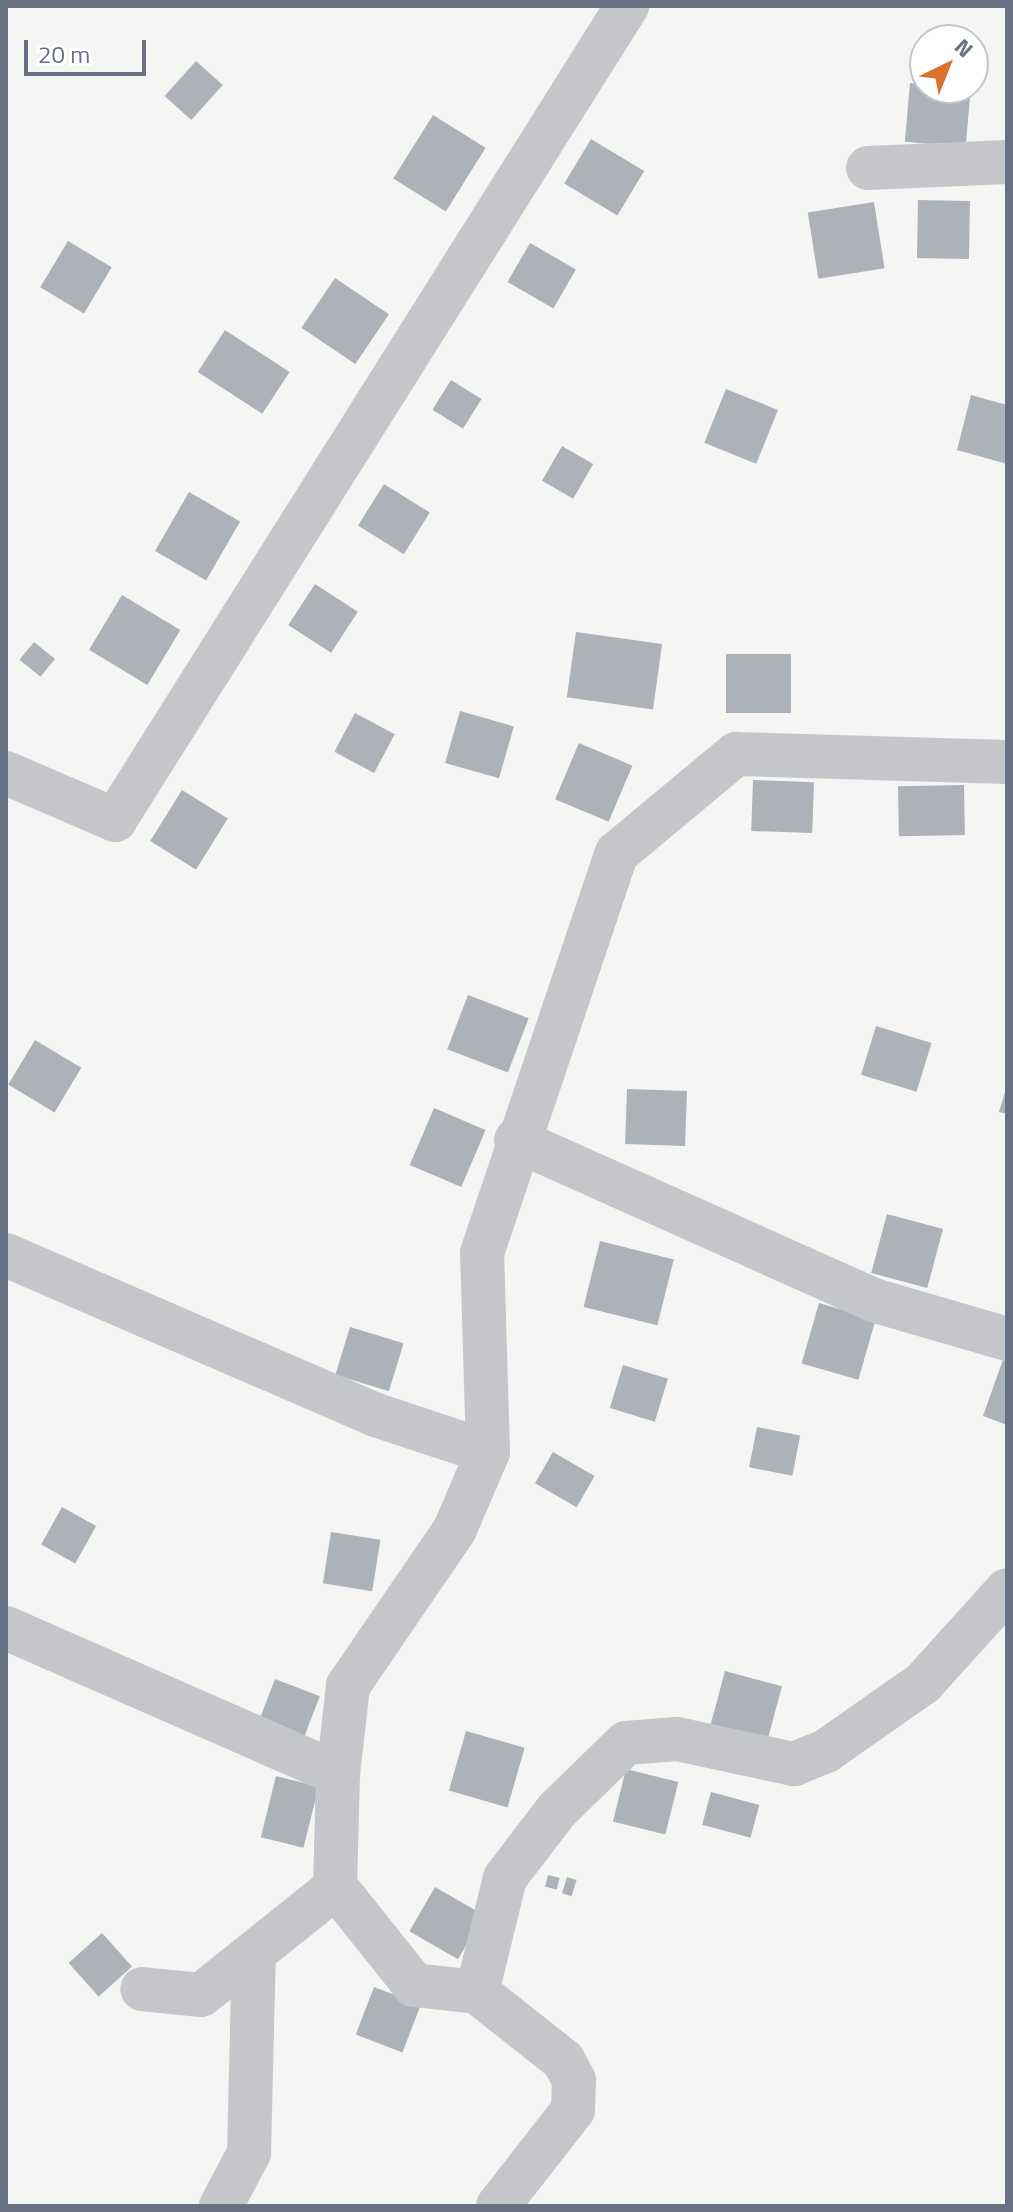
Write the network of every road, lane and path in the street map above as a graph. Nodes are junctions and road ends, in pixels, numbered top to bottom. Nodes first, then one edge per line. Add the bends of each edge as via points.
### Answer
1 (627, 6) edge
2 (1007, 162) edge
3 (868, 168) dead end
4 (1007, 762) edge
5 (6, 773) edge
6 (516, 1140) junction
7 (6, 1255) edge
8 (1007, 1339) edge
9 (488, 1452) junction
10 (1007, 1590) edge
11 (6, 1628) edge
12 (338, 1774) junction
13 (335, 1886) junction
14 (254, 1953) junction
15 (142, 1989) dead end
16 (477, 1992) junction
17 (221, 2206) edge
18 (498, 2206) edge

1 - 5 street via 115,820
2 - 3 street
4 - 6 street via 736,754 617,853
6 - 8 street via 873,1300
6 - 9 street via 482,1253
7 - 9 street via 376,1415
9 - 12 street via 455,1529 348,1686
10 - 16 street via 923,1683 815,1756 794,1764 677,1739 626,1743 557,1810 505,1878
11 - 12 street
12 - 13 street
13 - 14 street
13 - 16 street via 414,1985
14 - 15 street via 201,1995
14 - 17 street via 249,2153
16 - 18 street via 563,2060 574,2080 573,2110

